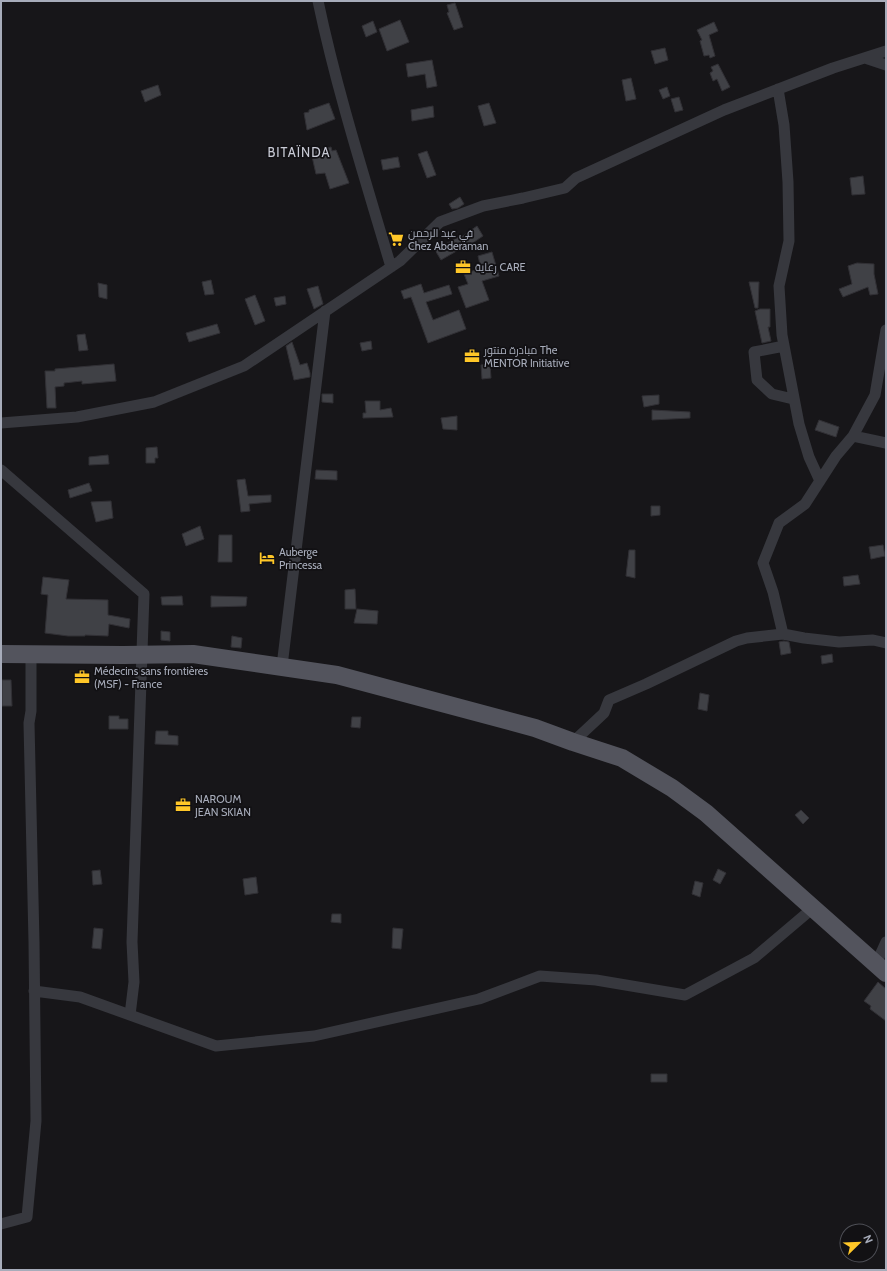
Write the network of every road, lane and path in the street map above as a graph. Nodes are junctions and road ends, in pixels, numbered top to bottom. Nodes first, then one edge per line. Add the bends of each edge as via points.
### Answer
1 (318, 1) edge
2 (886, 51) edge
3 (865, 58) junction
4 (886, 65) edge
5 (778, 89) junction
6 (391, 267) junction
7 (325, 311) junction
8 (886, 330) edge
9 (784, 346) junction
10 (794, 399) junction
11 (1, 423) edge
12 (853, 436) junction
13 (886, 443) edge
14 (1, 470) edge
15 (820, 481) junction
16 (783, 634) junction
17 (886, 643) edge
18 (1, 654) edge
19 (31, 655) junction
20 (142, 655) junction
21 (282, 666) junction
22 (573, 742) junction
23 (813, 908) junction
24 (886, 942) edge
25 (881, 968) edge
26 (34, 991) junction
27 (130, 1015) junction
28 (1, 1224) edge

1 - 6 street via 348,121
2 - 3 street
3 - 4 street
3 - 5 street
5 - 6 street via 724,110 576,178 565,188 483,206 440,222
5 - 9 street via 784,125 788,182 789,241 779,286
6 - 7 street
7 - 11 street via 244,366 154,402 77,417
7 - 21 street
8 - 12 street via 875,395
9 - 10 street
9 - 10 street via 754,352 757,380 772,394
10 - 15 street via 809,457
12 - 13 street
12 - 15 street
14 - 20 street via 144,594
15 - 16 street via 804,504 779,523 763,563
16 - 17 street via 839,642 873,640
16 - 22 street via 736,641 609,700 604,713
18 - 19 main road
19 - 20 main road
19 - 26 street via 29,723
20 - 21 main road via 193,654
20 - 27 street via 132,942 134,982
21 - 22 main road via 344,677 535,728
22 - 23 main road via 622,758 672,788 706,813
23 - 25 main road
23 - 27 street via 754,958 685,995 596,980 540,976 479,999 321,1034 216,1046
24 - 25 street
26 - 27 street via 80,997
26 - 28 street via 36,1121 27,1218

